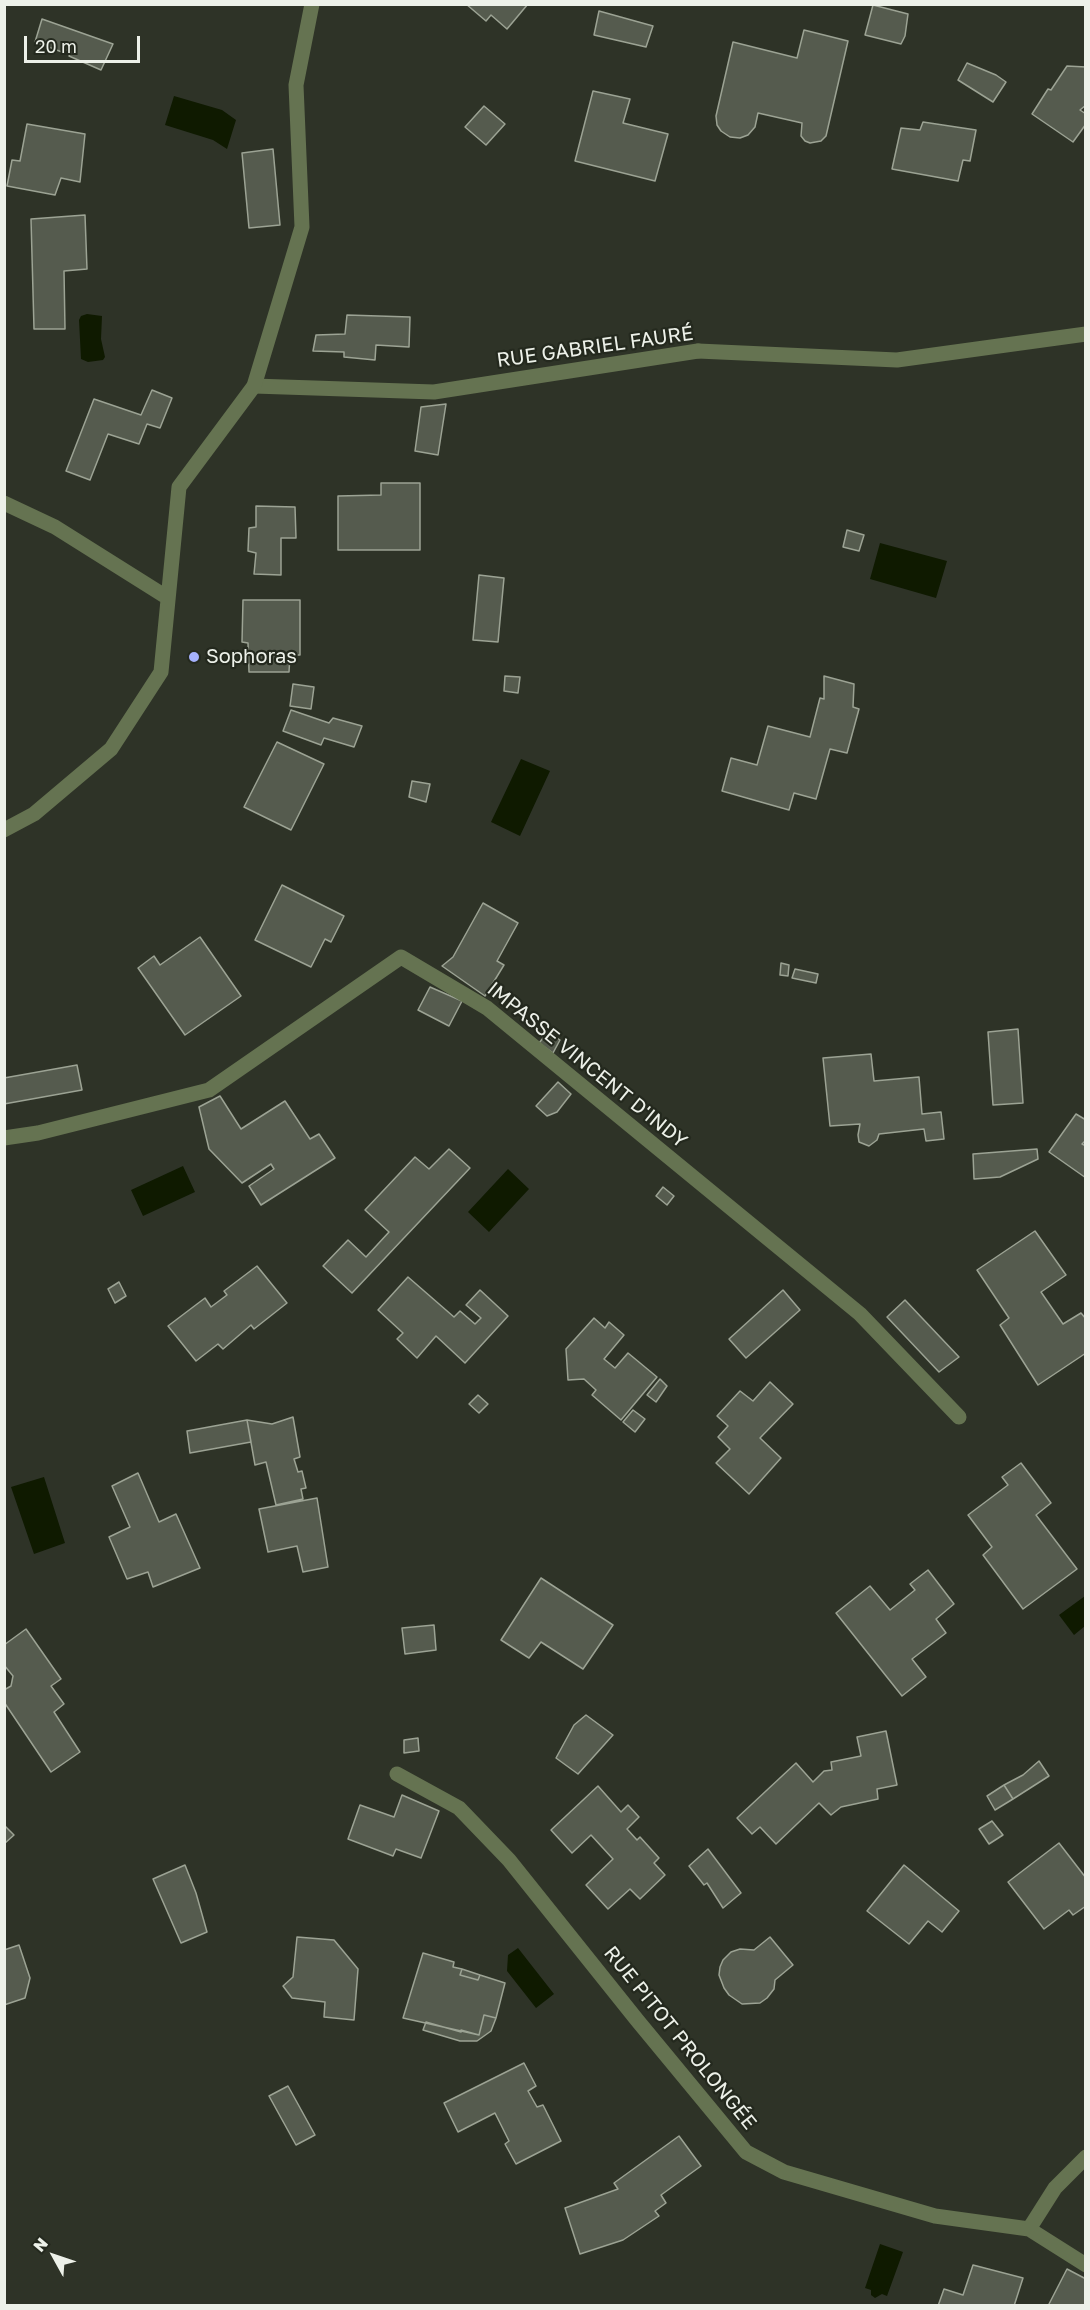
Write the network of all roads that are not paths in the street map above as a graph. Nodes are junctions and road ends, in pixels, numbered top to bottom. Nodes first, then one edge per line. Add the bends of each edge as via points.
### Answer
1 (312, 4) edge
2 (1086, 334) edge
3 (254, 386) junction
4 (4, 503) edge
5 (168, 598) junction
6 (4, 830) edge
7 (4, 1138) edge
8 (959, 1417) dead end
9 (397, 1774) dead end
10 (1086, 2157) edge
11 (1029, 2229) junction
12 (1086, 2265) edge

1 - 3 street via 296,85 302,227
2 - 3 street, RUE GABRIEL FAURÉ via 897,360 698,351 434,392
3 - 5 street via 179,487
4 - 5 street via 55,527
5 - 6 street via 161,672 111,749 34,814
7 - 8 street, IMPASSE VINCENT D'INDY via 209,1090 401,957 488,1008 860,1314
9 - 11 street, RUE PITOT PROLONGÉE via 459,1808 509,1860 746,2151 784,2172 935,2216
10 - 11 street via 1055,2188
11 - 12 street, RUE PITOT PROLONGÉE

